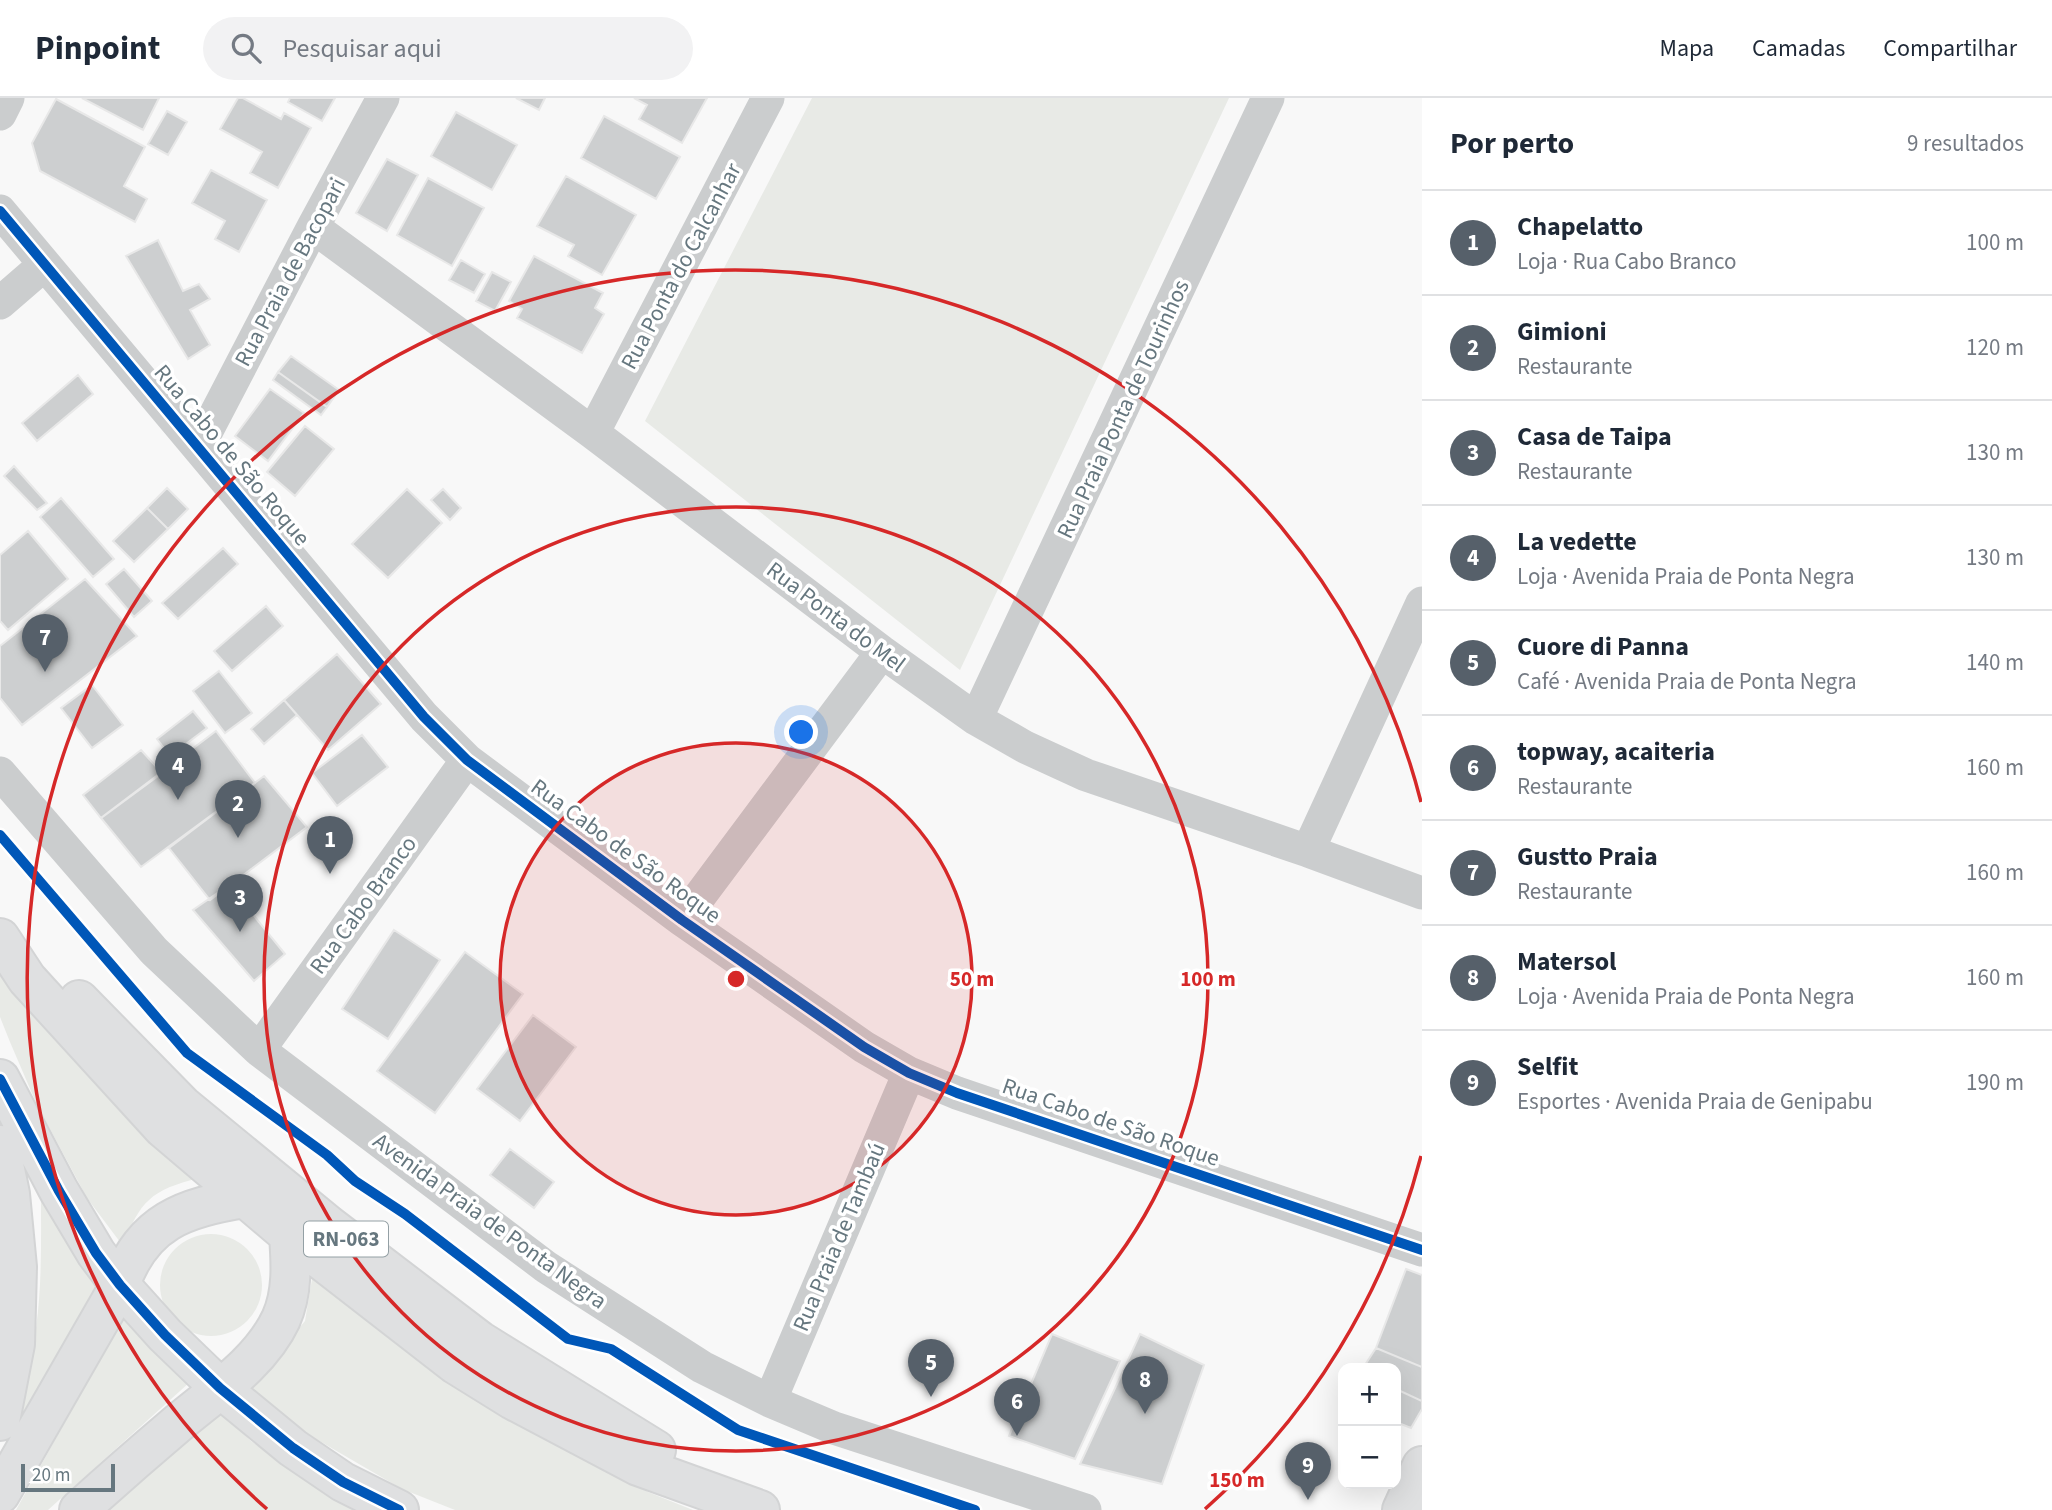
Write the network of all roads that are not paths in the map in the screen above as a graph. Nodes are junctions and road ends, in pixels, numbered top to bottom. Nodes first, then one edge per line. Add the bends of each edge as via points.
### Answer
1 (8, 98) edge
2 (383, 98) edge
3 (768, 98) edge
4 (1268, 98) edge
5 (0, 114) edge
6 (0, 211) edge
7 (313, 227) junction
8 (44, 265) junction
9 (0, 303) edge
10 (593, 433) junction
11 (199, 446) junction
12 (1422, 603) edge
13 (882, 652) junction
14 (976, 719) junction
15 (467, 760) junction
16 (0, 773) edge
17 (1308, 851) junction
18 (1422, 893) edge
19 (0, 919) edge
20 (681, 920) junction
21 (0, 938) edge
22 (259, 1050) junction
23 (908, 1073) junction
24 (0, 1079) edge
25 (0, 1146) edge
26 (246, 1198) junction
27 (289, 1235) junction
28 (1422, 1250) edge
29 (120, 1285) junction
30 (220, 1388) junction
31 (769, 1401) junction
32 (0, 1421) edge
33 (1422, 1466) edge
34 (0, 1494) edge
35 (749, 1506) edge
36 (79, 1510) edge
37 (399, 1510) edge
38 (1085, 1510) edge
39 (1402, 1510) edge

1 - 5 street
2 - 7 street, Rua Praia de Bacopari
3 - 10 street, Rua Ponta do Calcanhar
4 - 14 street, Rua Praia Ponta de Tourinhos
6 - 8 street, Rua Cabo de São Roque
7 - 10 street, Rua Ponta do Mel
7 - 11 street, Rua Praia de Bacopari
8 - 9 street
8 - 11 street, Rua Cabo de São Roque
10 - 13 street, Rua Ponta do Mel
11 - 15 street, Rua Cabo de São Roque via 424,717
12 - 17 street
13 - 14 street, Rua Ponta do Mel
13 - 20 street
14 - 17 street, Rua Ponta do Mel via 1086,775
15 - 20 street, Rua Cabo de São Roque
15 - 22 street, Rua Cabo Branco
16 - 22 street, Avenida Praia de Ponta Negra via 154,951
17 - 18 street, Rua Ponta do Mel
19 - 35 main road, RN-063 via 183,1106 328,1226 480,1340
20 - 23 street, Rua Cabo de São Roque
21 - 26 main road, RN-063 via 27,979 163,1128
22 - 31 street, Avenida Praia de Ponta Negra via 545,1268 702,1367
23 - 28 street, Rua Cabo de São Roque
23 - 31 street, Rua Praia de Tambaú
24 - 29 main road via 84,1233
25 - 32 main road via 17,1267 15,1344
26 - 27 main road, RN-063
26 - 29 main road via 211,1203 154,1230 136,1250
27 - 30 main road via 289,1291 281,1318 265,1345
27 - 35 main road, RN-063 via 455,1364 513,1400 638,1466
29 - 30 main road
29 - 34 main road
30 - 36 main road
30 - 37 main road via 293,1448 343,1482
31 - 38 street, Avenida Praia de Ponta Negra via 834,1428
33 - 39 main road

